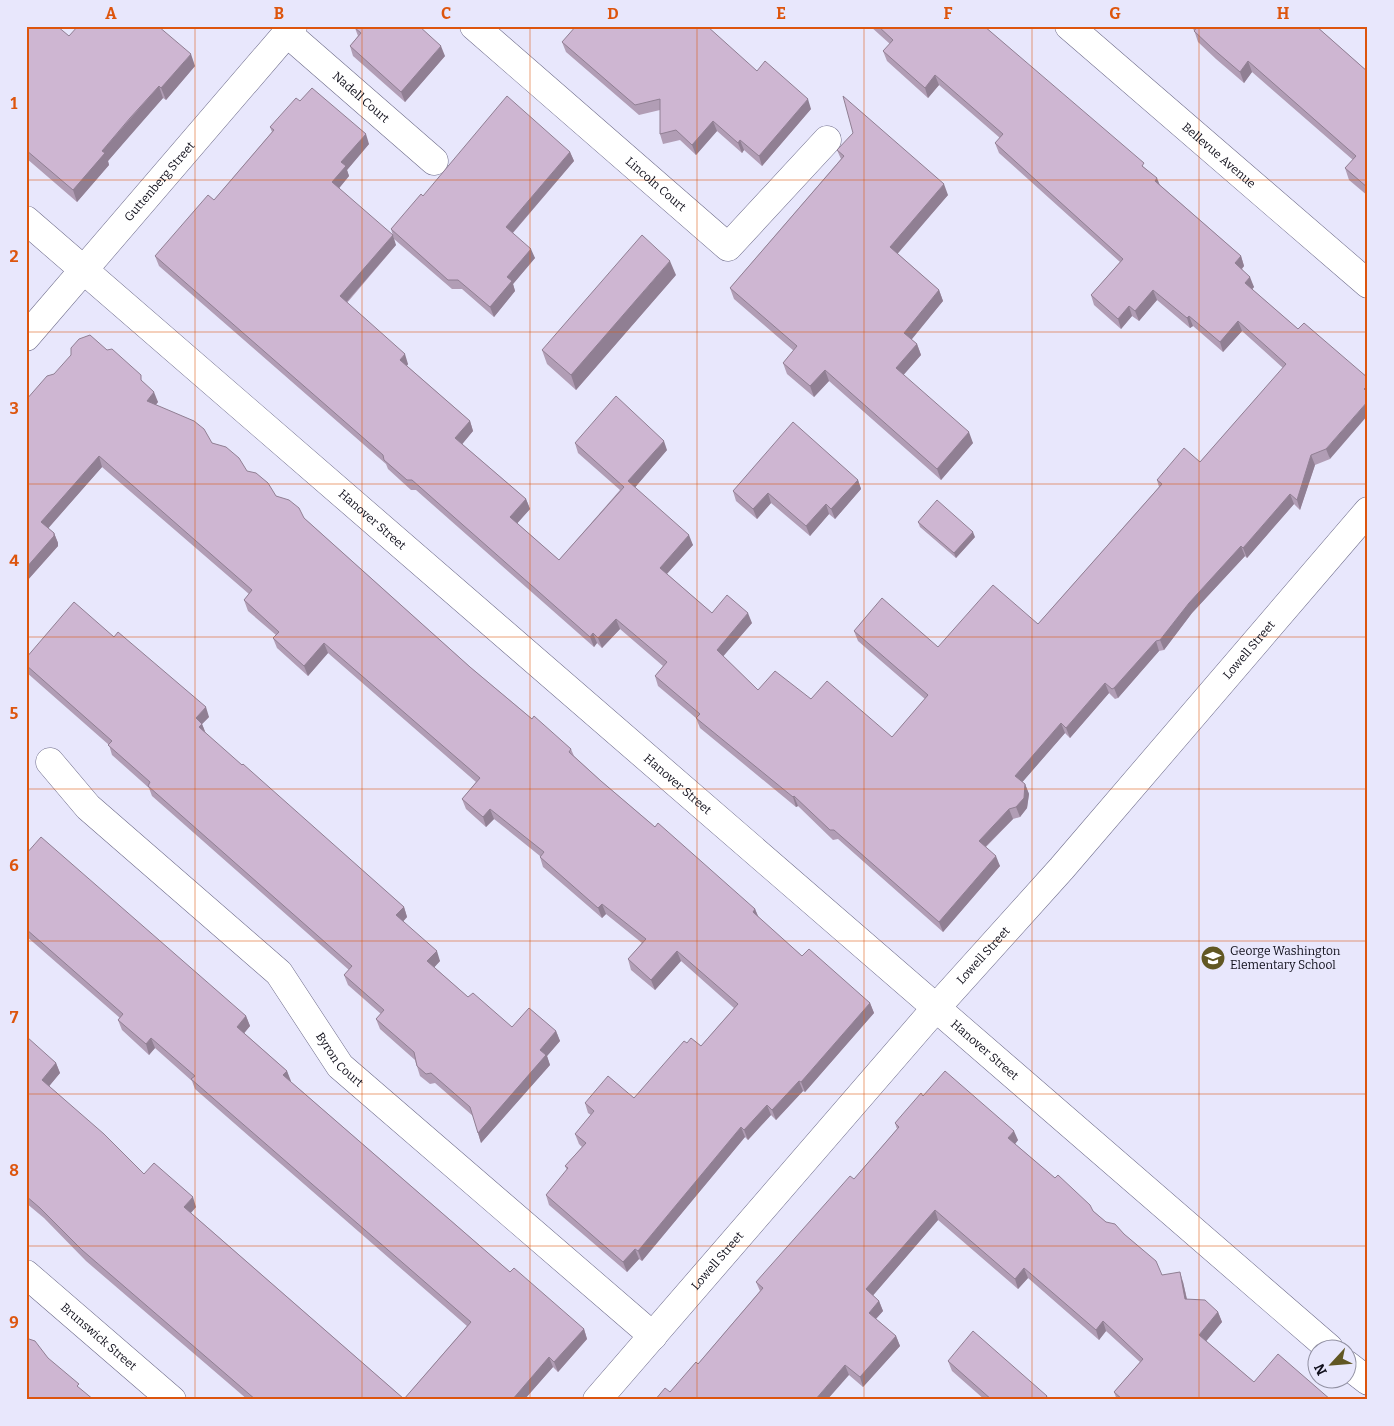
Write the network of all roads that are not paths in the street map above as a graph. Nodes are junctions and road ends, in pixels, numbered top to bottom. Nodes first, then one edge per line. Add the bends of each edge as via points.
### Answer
1 (474, 26) edge
2 (1069, 26) edge
3 (290, 30) edge
4 (826, 140) dead end
5 (434, 161) dead end
6 (26, 220) edge
7 (84, 271) junction
8 (1368, 284) edge
9 (26, 337) edge
10 (1368, 511) edge
11 (50, 762) dead end
12 (935, 1009) junction
13 (26, 1274) edge
14 (653, 1336) junction
15 (1317, 1338) edge
16 (1356, 1372) edge
17 (1368, 1381) edge
18 (172, 1400) edge
19 (597, 1400) edge

1 - 4 street, Lincoln Court via 728,247
2 - 8 street, Bellevue Avenue
3 - 5 street, Nadell Court
3 - 7 street, Guttenberg Street
6 - 7 street, Hanover Street
7 - 9 street, Guttenberg Street
7 - 12 street, Hanover Street
10 - 12 street, Lowell Street via 1062,868
11 - 14 street, Byron Court via 88,807 279,973 340,1066
12 - 14 street, Lowell Street
12 - 15 street, Hanover Street
13 - 18 street, Brunswick Street
14 - 19 street, Lowell Street
16 - 17 street

